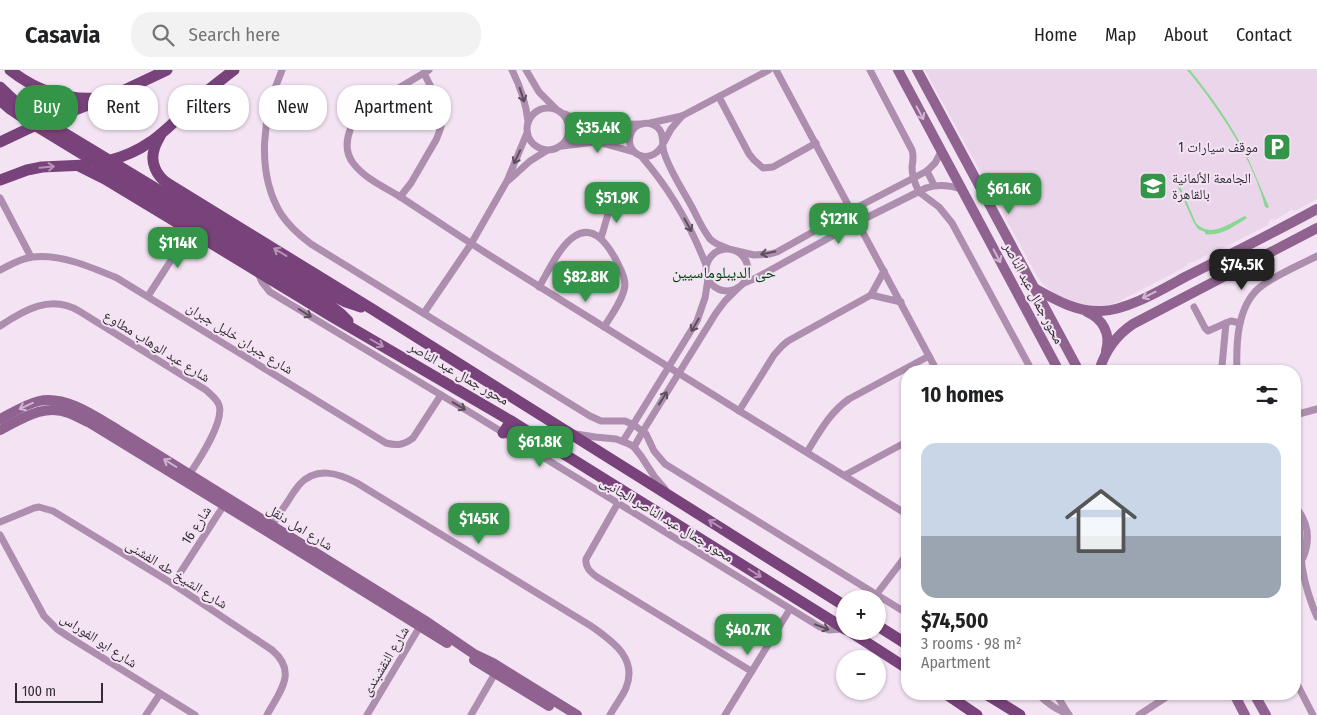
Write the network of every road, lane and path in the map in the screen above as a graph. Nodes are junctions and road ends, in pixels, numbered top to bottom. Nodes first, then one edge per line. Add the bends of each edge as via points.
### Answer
1 (10, 70) edge
2 (167, 70) edge
3 (234, 70) edge
4 (282, 70) edge
5 (512, 70) edge
6 (526, 70) edge
7 (769, 70) edge
8 (776, 70) edge
9 (870, 70) edge
10 (898, 70) edge
11 (917, 70) edge
12 (427, 71) edge
13 (135, 85) edge
14 (0, 87) edge
15 (719, 97) junction
16 (88, 98) edge
17 (0, 100) edge
18 (88, 105) edge
19 (556, 109) junction
20 (564, 114) junction
21 (682, 116) junction
22 (528, 121) junction
23 (649, 123) junction
24 (640, 124) junction
25 (527, 132) junction
26 (162, 134) junction
27 (0, 142) edge
28 (816, 143) junction
29 (663, 144) junction
30 (561, 146) junction
31 (546, 151) junction
32 (634, 152) junction
33 (941, 152) junction
34 (641, 156) junction
35 (79, 166) junction
36 (927, 171) junction
37 (158, 174) junction
38 (913, 179) junction
39 (0, 180) edge
40 (507, 182) junction
41 (934, 185) junction
42 (961, 189) junction
43 (919, 192) junction
44 (400, 197) junction
45 (0, 198) edge
46 (136, 198) junction
47 (167, 201) junction
48 (611, 204) dead end
49 (852, 210) junction
50 (1317, 210) edge
51 (858, 222) junction
52 (998, 222) junction
53 (1317, 228) edge
54 (983, 230) junction
55 (190, 231) junction
56 (601, 238) junction
57 (470, 244) junction
58 (727, 248) junction
59 (737, 251) junction
60 (1317, 256) edge
61 (31, 257) junction
62 (706, 265) junction
63 (0, 270) edge
64 (256, 271) junction
65 (884, 271) junction
66 (708, 279) junction
67 (1176, 282) junction
68 (741, 285) junction
69 (539, 286) junction
70 (1034, 288) junction
71 (871, 295) junction
72 (148, 296) junction
73 (1184, 297) junction
74 (900, 302) junction
75 (1194, 307) dead end
76 (372, 308) junction
77 (1084, 311) junction
78 (424, 313) junction
79 (1240, 323) junction
80 (1226, 324) junction
81 (0, 326) edge
82 (604, 327) junction
83 (353, 329) junction
84 (1105, 354) junction
85 (929, 356) junction
86 (912, 365) edge
87 (934, 365) edge
88 (1029, 365) edge
89 (1056, 365) edge
90 (1075, 365) edge
91 (1101, 365) edge
92 (1222, 365) edge
93 (1237, 365) edge
94 (669, 367) junction
95 (901, 371) edge
96 (678, 373) junction
97 (441, 394) junction
98 (1317, 409) edge
99 (739, 411) junction
100 (1301, 413) edge
101 (0, 419) edge
102 (511, 421) junction
103 (634, 425) junction
104 (0, 430) edge
105 (643, 431) junction
106 (503, 433) junction
107 (570, 433) junction
108 (623, 441) junction
109 (901, 445) edge
110 (634, 447) junction
111 (807, 452) junction
112 (845, 475) junction
113 (187, 478) junction
114 (671, 497) junction
115 (618, 503) junction
116 (224, 505) junction
117 (901, 511) edge
118 (0, 522) edge
119 (270, 528) junction
120 (0, 535) edge
121 (901, 561) edge
122 (1301, 564) edge
123 (173, 584) junction
124 (868, 590) edge
125 (880, 590) edge
126 (836, 600) edge
127 (886, 601) edge
128 (790, 609) junction
129 (901, 610) edge
130 (1317, 617) edge
131 (836, 623) edge
132 (422, 624) junction
133 (836, 630) edge
134 (886, 631) edge
135 (863, 640) edge
136 (901, 641) edge
137 (901, 664) edge
138 (497, 670) junction
139 (751, 672) junction
140 (1301, 692) edge
141 (160, 694) junction
142 (952, 700) edge
143 (996, 700) edge
144 (1044, 700) edge
145 (1060, 700) edge
146 (1162, 700) edge
147 (1237, 700) edge
148 (1257, 700) edge
149 (962, 710) edge
150 (146, 715) edge
151 (195, 715) edge
152 (267, 715) edge
153 (367, 715) edge
154 (471, 715) edge
155 (565, 715) edge
156 (577, 715) edge
157 (610, 715) edge
158 (725, 715) edge
159 (976, 715) edge
160 (1020, 715) edge
161 (1069, 715) edge
162 (1139, 715) edge
163 (1245, 715) edge
164 (1266, 715) edge
165 (1313, 715) edge

1 - 16 main road via 30,84 57,95
2 - 13 main road
3 - 26 main road via 196,100
4 - 78 street via 268,115 264,149 270,187 282,215 310,244
5 -> 22 street via 522,92
6 - 19 street via 539,92
7 - 15 street
8 - 28 street
9 - 38 street via 914,154
10 -> 33 main road, محور جمال عبد الناصر
11 - 52 main road, محور جمال عبد الناصر
12 - 44 street via 442,117 441,124 436,140
12 - 44 street via 360,111 348,138 352,162 372,181
14 - 47 main road via 20,106
15 - 21 street
15 - 28 street via 749,154 763,168 774,167
17 - 47 main road via 19,115
18 - 27 main road
19 - 20 street
19 - 22 street via 543,108
20 - 24 street via 596,125
20 - 30 street via 570,130
21 - 23 street
21 - 29 street
22 - 25 street
23 - 24 street
23 - 29 street via 659,128
24 - 32 street via 630,136
25 - 31 street via 531,141
25 -> 40 street
26 - 35 main road via 147,145 114,160
26 - 37 main road via 153,154
28 - 49 street
29 - 34 street via 654,155
29 - 58 street via 674,176 706,232 715,243
30 - 31 street
30 - 32 street via 595,142
31 - 40 street
32 - 34 street
33 - 36 street
33 - 42 main road, محور جمال عبد الناصر
34 -> 62 street via 669,192
39 -> 35 main road via 27,170
35 - 46 main road, محور جمال عبد الناصر
36 - 38 street
36 - 41 street
37 - 46 main road via 142,181
76 -> 37 main road, محور جمال عبد الناصر via 167,183
38 - 43 street
38 - 49 street
40 - 57 street
41 - 42 street
41 - 43 street
42 - 54 main road, محور جمال عبد الناصر
43 - 51 street
43 - 88 street via 947,216
44 - 57 street
45 - 61 street
46 - 55 main road, محور جمال عبد الناصر
47 - 76 main road via 334,296
47 - 83 main road via 334,308
48 - 56 street
49 - 51 street
49 -> 59 street via 777,252 754,255
50 - 67 main road
51 - 65 street
51 - 68 street
52 - 54 main road
52 - 70 main road, محور جمال عبد الناصر
53 - 73 main road
54 -> 89 main road, محور جمال عبد الناصر
55 - 64 main road, محور جمال عبد الناصر
55 - 72 street
56 - 69 street via 596,234 582,233 571,238
56 - 82 street via 620,266 625,285
57 - 69 street
57 - 78 street
58 - 59 street
58 - 62 street via 714,253
59 - 68 street via 747,262 748,269
60 - 79 street via 1260,288 1246,306
61 - 63 street, شارع جبران خليل جبران
61 - 72 street, شارع جبران خليل جبران via 59,258 95,269
62 - 66 street
64 - 83 main road, محور جمال عبد الناصر
64 -> 97 street, محور جمال عبد الناصر الجانبى via 270,292
65 - 71 street
65 - 74 street
66 - 68 street via 712,285 725,291
66 -> 94 street via 701,314
67 - 73 main road
67 -> 77 main road via 1117,309
68 - 96 street via 720,306
69 - 82 street
70 - 77 main road
70 - 90 main road, محور جمال عبد الناصر
71 - 74 street
71 - 99 street via 782,346
72 - 97 street, شارع جبران خليل جبران via 386,443 400,445 413,438
73 - 84 main road via 1126,329
74 - 85 street
75 - 80 street via 1208,331
76 - 107 main road, محور جمال عبد الناصر
77 - 84 main road via 1093,314 1104,328 1107,336
78 - 103 street via 590,416 601,421 625,421
79 - 80 street via 1231,321
79 - 93 street
80 - 92 street
81 - 113 street, شارع عبد الوهاب مطاوع via 33,307 67,305 206,390 218,402 219,418
82 - 94 street
83 -> 102 main road, محور جمال عبد الناصر
84 - 91 main road
85 - 86 street
85 - 87 street
94 - 96 street
94 - 103 street
95 - 111 street via 842,404
96 - 99 street
105 -> 96 street
97 -> 106 street, محور جمال عبد الناصر الجانبى
98 - 100 street
99 - 111 street
113 -> 101 main road, شارع امل دنقل via 118,430 66,402 39,401
102 - 106 main road
102 -> 131 main road, محور جمال عبد الناصر
103 - 105 street
103 - 108 street
104 - 113 main road, شارع امل دنقل via 35,412 60,410
105 - 110 street
105 - 124 street via 665,464
106 - 115 street, محور جمال عبد الناصر الجانبى
107 - 108 street
107 - 114 main road, محور جمال عبد الناصر
108 - 110 street
109 - 112 street
110 - 114 street
111 - 112 street
112 - 117 street
113 - 116 main road, شارع امل دنقل
113 - 119 main road, شارع امل دنقل
126 -> 114 main road, محور جمال عبد الناصر
115 - 128 street, محور جمال عبد الناصر الجانبى
115 - 139 street via 586,559 589,570
116 - 119 main road, شارع امل دنقل
116 - 123 street, شارع 16
118 - 123 street, شارع الشيخ طه الفشنى via 34,508 53,510
119 - 132 main road, شارع امل دنقل
119 - 157 street via 298,486 312,475 335,474 357,483 591,626 616,645 627,662 629,674 625,689
120 - 141 street, شارع ابو الفوراس via 50,623
121 - 125 street
122 - 130 street
123 - 152 street, شارع الشيخ طه الفشنى via 282,659 285,679
127 - 129 street
128 -> 133 street, محور جمال عبد الناصر الجانبى via 824,629
128 - 139 street
132 - 138 main road, شارع امل دنقل
132 - 153 street, شارع النقشبندى
134 - 136 main road
135 - 137 main road
138 - 154 street
138 - 155 main road, شارع امل دنقل
138 - 156 main road, شارع امل دنقل
139 - 158 street
140 - 165 street
141 - 150 street
141 - 151 street, شارع ابو الفوراس
142 - 149 main road
143 - 160 main road
144 - 161 street
145 - 161 street
146 - 162 street
147 - 163 main road
148 - 164 main road
149 - 159 main road

